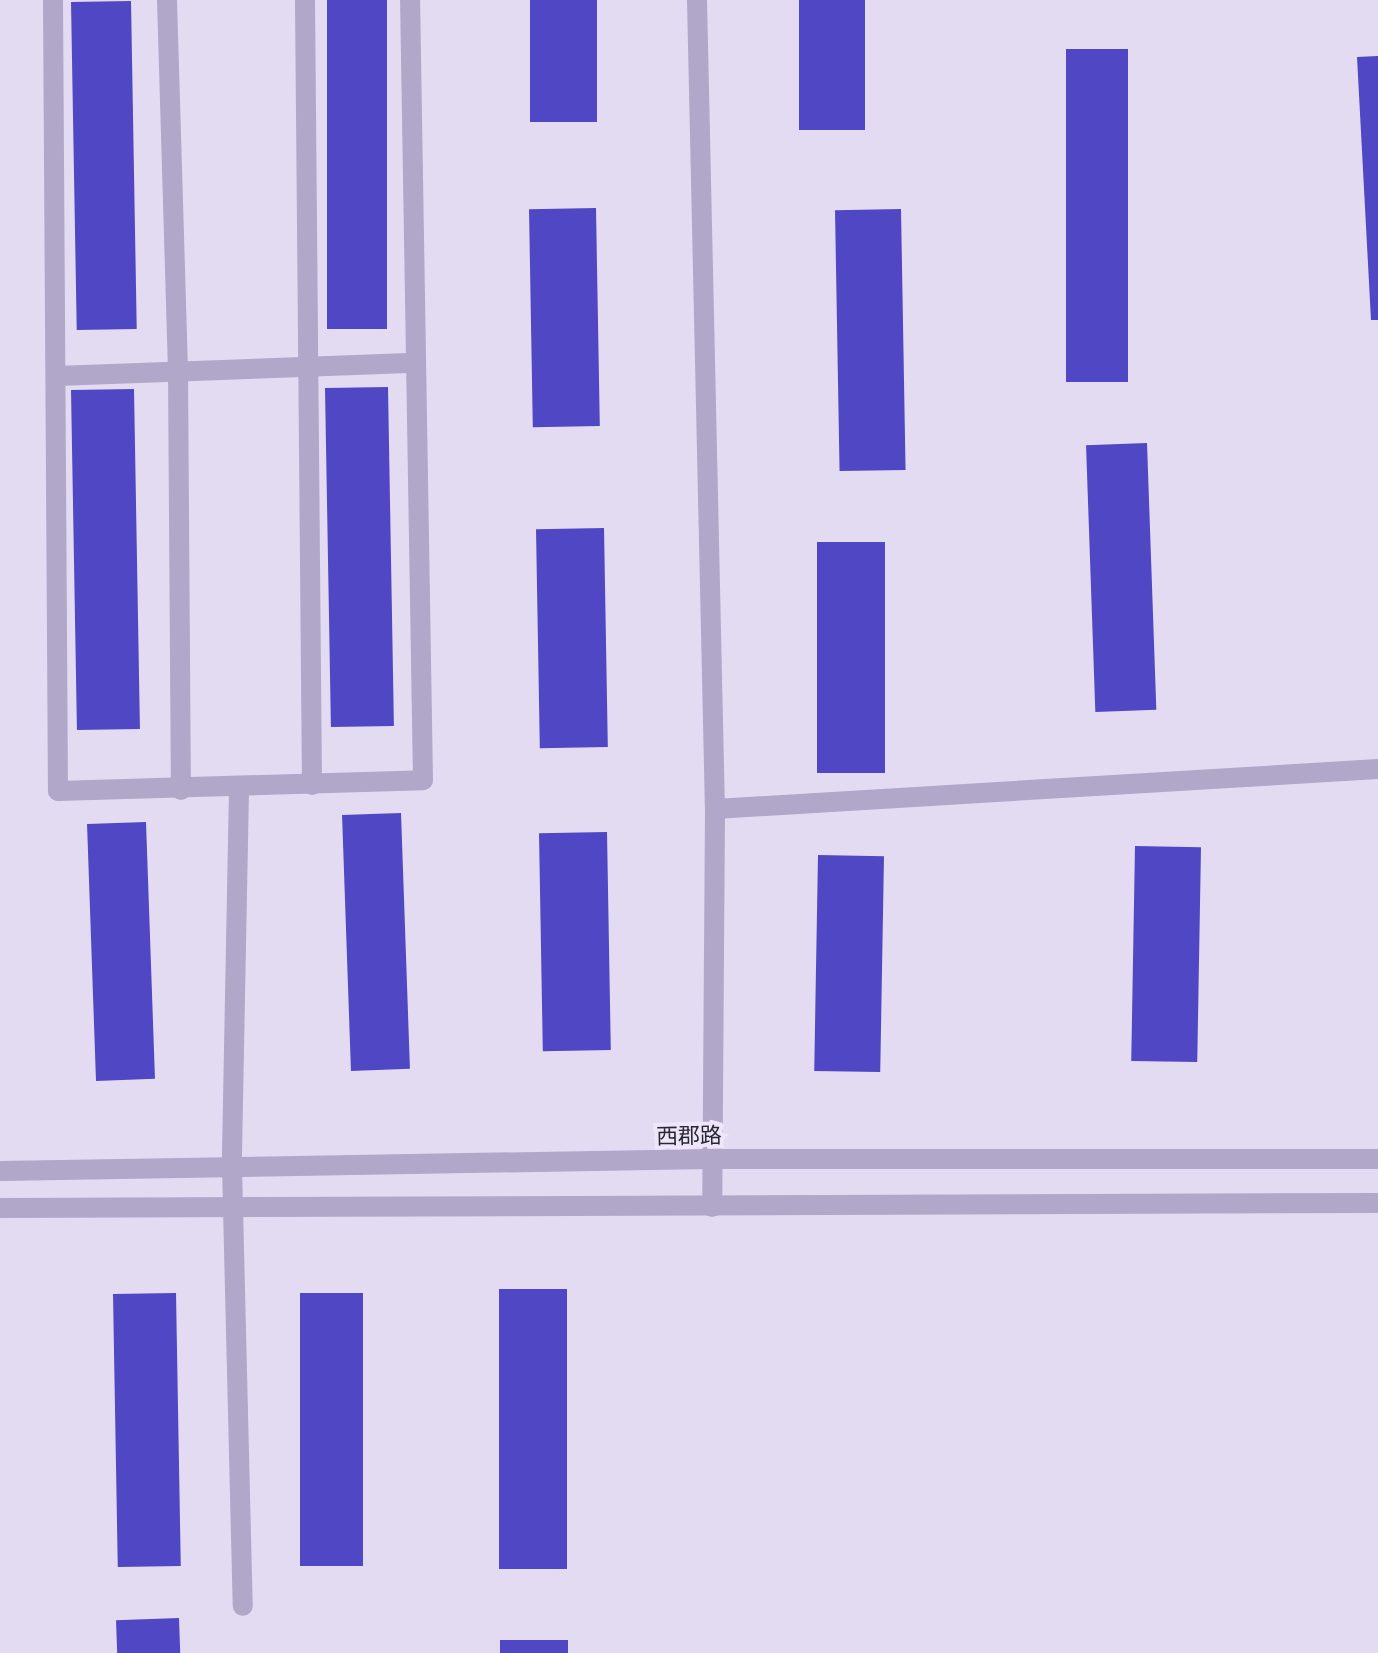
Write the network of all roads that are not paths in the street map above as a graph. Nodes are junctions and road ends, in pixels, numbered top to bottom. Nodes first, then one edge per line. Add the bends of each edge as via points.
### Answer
1 (53, 0) edge
2 (167, 0) edge
3 (305, 0) edge
4 (410, 0) edge
5 (697, 0) edge
6 (416, 363) junction
7 (309, 365) junction
8 (178, 372) junction
9 (56, 376) junction
10 (1378, 769) edge
11 (312, 785) junction
12 (239, 789) junction
13 (181, 790) junction
14 (715, 809) junction
15 (710, 1159) junction
16 (1378, 1159) edge
17 (232, 1167) junction
18 (0, 1171) edge
19 (1378, 1203) edge
20 (233, 1207) junction
21 (712, 1207) junction
22 (0, 1208) edge
23 (243, 1606) dead end

1 - 9 street
2 - 8 street
3 - 7 street
4 - 6 street
5 - 14 street
6 - 7 street
6 - 11 street via 423,780
7 - 8 street
7 - 11 street
8 - 9 street
8 - 13 street
9 - 13 street via 58,791
10 - 14 street
11 - 12 street
12 - 13 street
12 - 17 street
14 - 15 street
15 - 16 street, 西郡路
15 - 17 street, 西郡路
15 - 21 street
17 - 18 street, 西郡路
17 - 20 street
19 - 21 street
20 - 21 street
20 - 22 street
20 - 23 street

